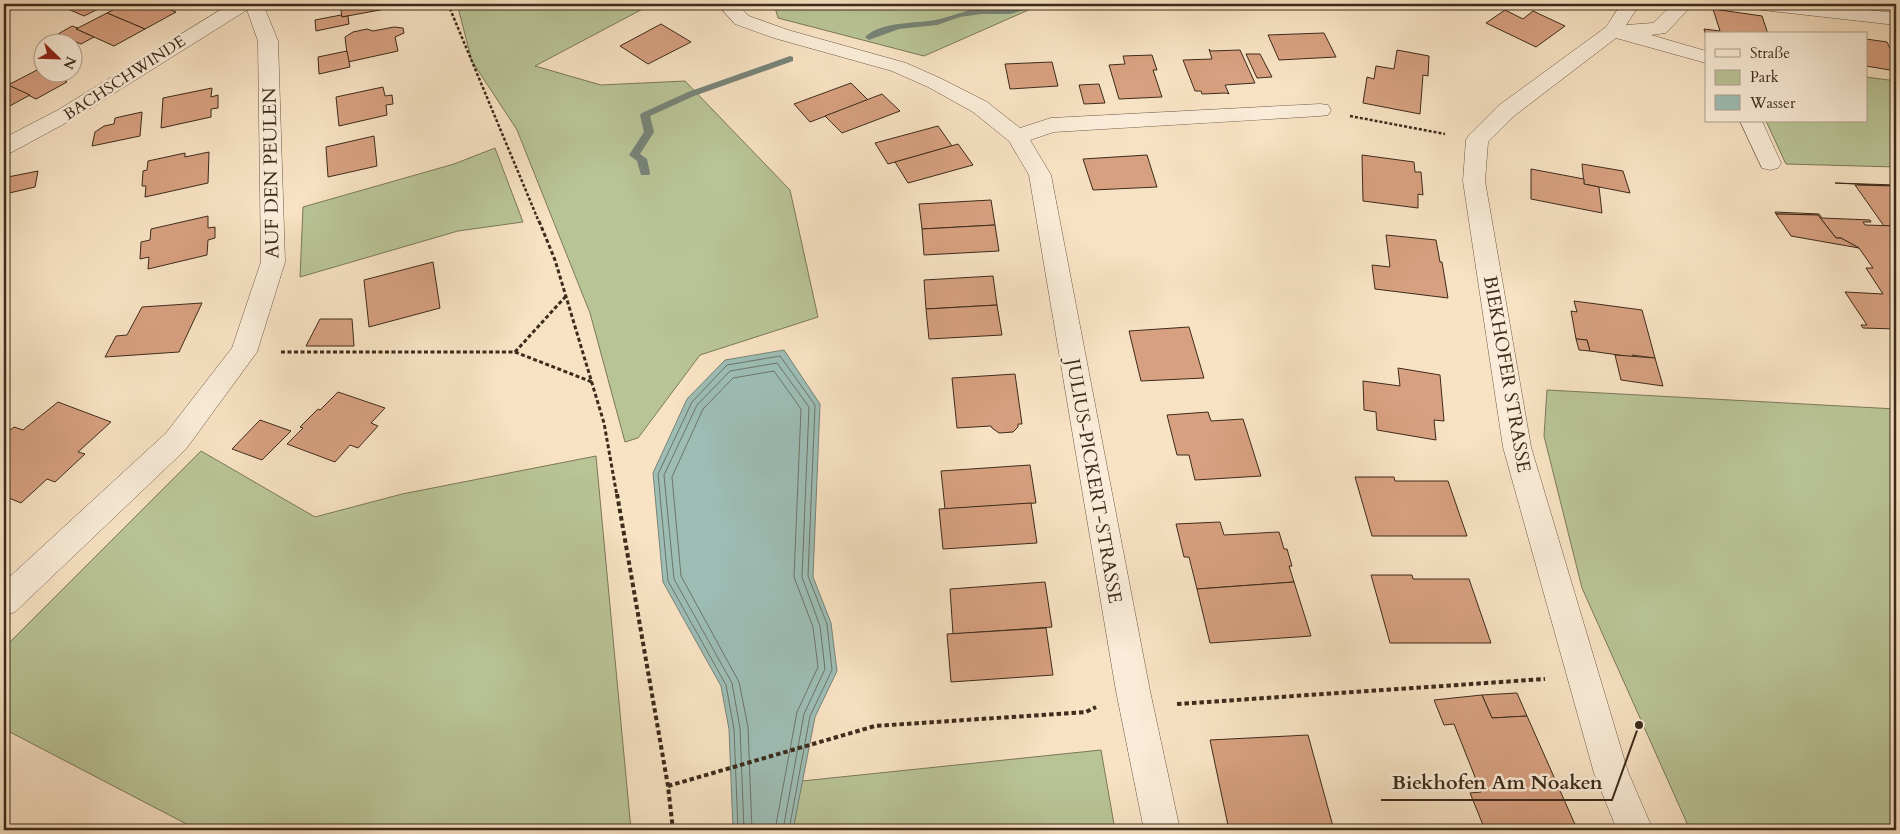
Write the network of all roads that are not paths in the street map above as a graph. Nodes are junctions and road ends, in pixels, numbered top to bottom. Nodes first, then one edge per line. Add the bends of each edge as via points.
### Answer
1 (243, 4) edge
2 (254, 4) edge
3 (727, 4) edge
4 (1630, 4) edge
5 (1684, 4) edge
6 (1762, 4) edge
7 (1896, 19) edge
8 (1613, 31) junction
9 (1705, 57) edge
10 (1320, 110) road end
11 (1750, 122) edge
12 (1018, 137) junction
13 (4, 148) edge
14 (1770, 163) dead end
15 (4, 602) edge
16 (1162, 830) edge
17 (1635, 830) edge

1 - 13 street, BACHSCHWINDE via 70,113
2 - 15 street, AUF DEN PEULEN via 268,41 273,262 244,352 176,441
3 - 12 street, JULIUS-PICKERT-STRASSE via 742,20 899,68 935,83 980,107
4 - 8 street
5 - 8 street via 1659,30
6 - 7 street
8 - 9 street
8 - 17 street, BIEKHOFER STRASSE via 1506,111 1478,140 1474,180 1518,447 1611,773
10 - 12 street via 1051,125
11 - 14 street
12 - 16 street, JULIUS-PICKERT-STRASSE via 1040,175 1135,699

